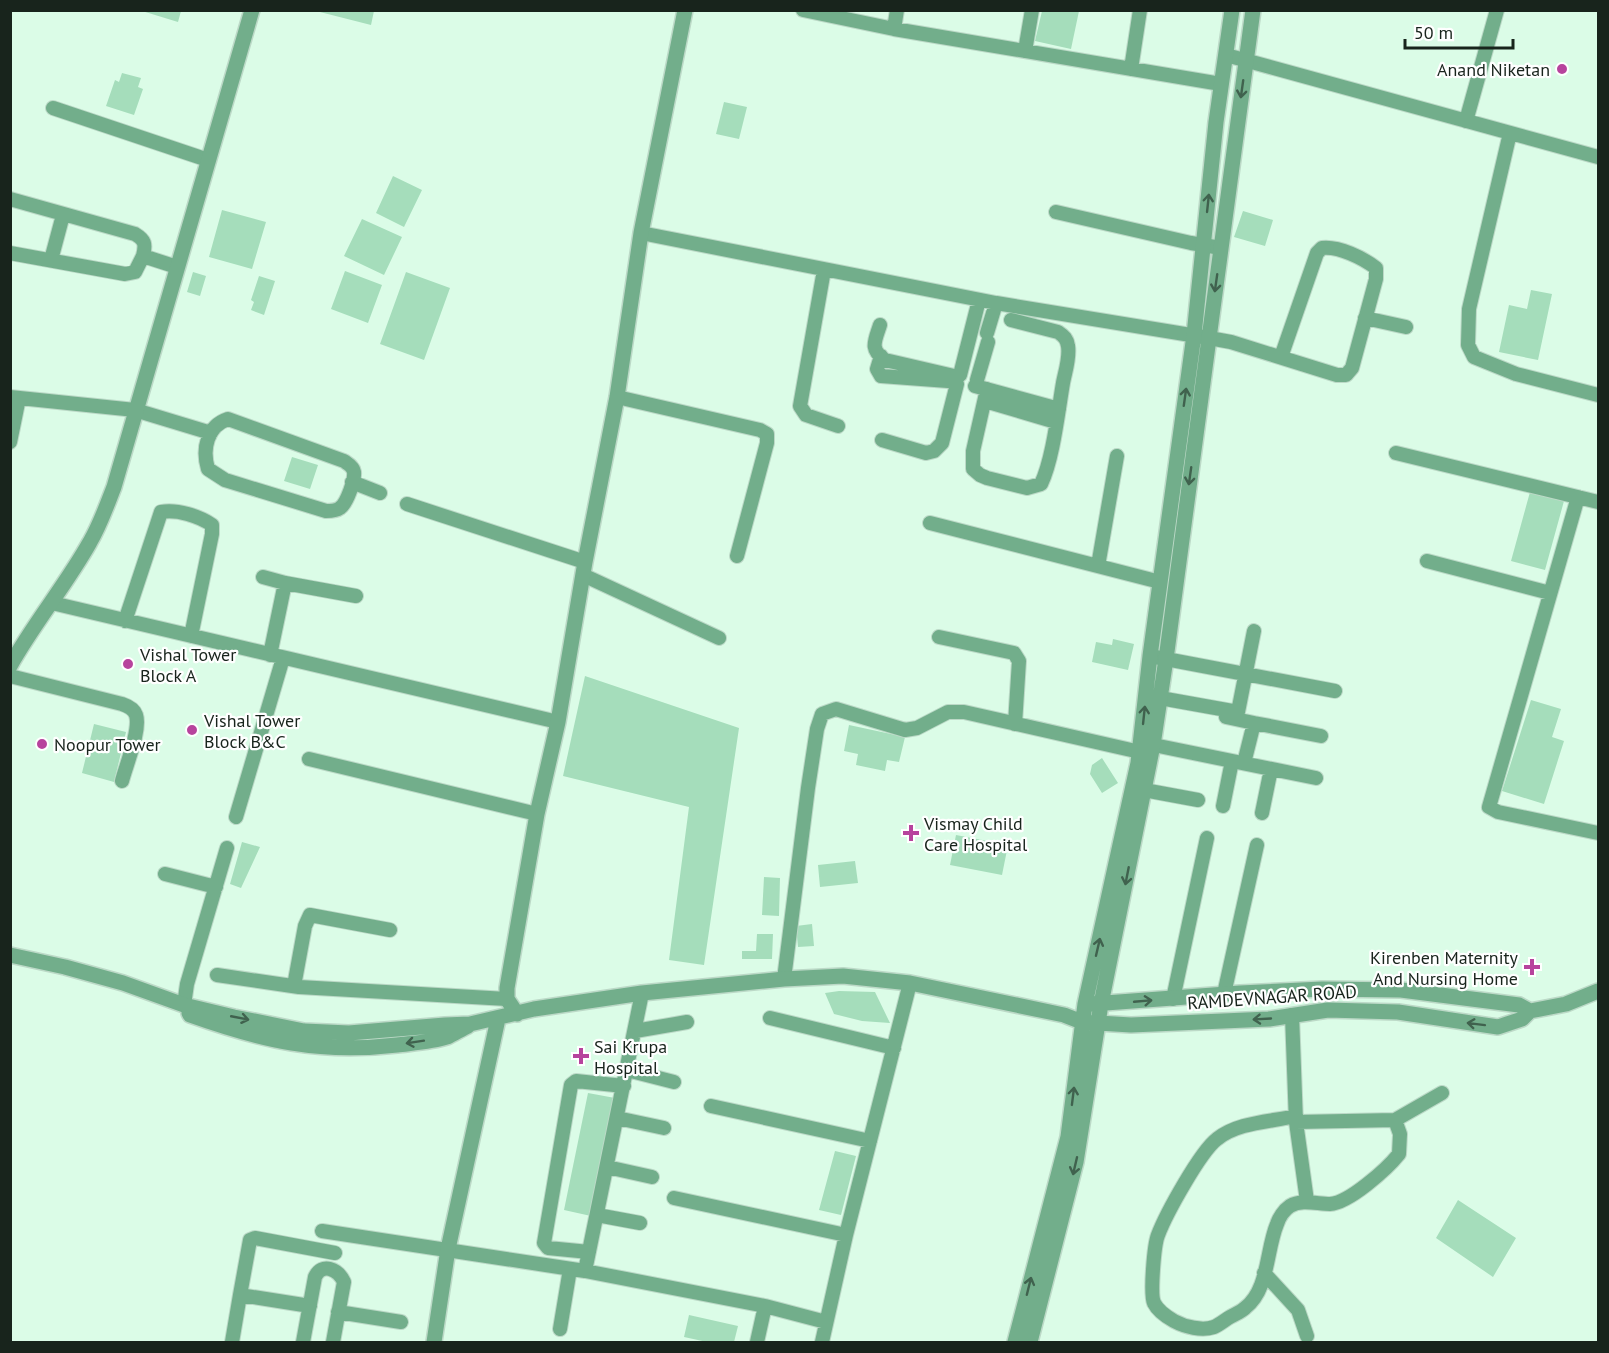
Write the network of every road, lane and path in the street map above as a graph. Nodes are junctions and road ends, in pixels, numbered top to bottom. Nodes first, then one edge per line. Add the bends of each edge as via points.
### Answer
1 (252, 10) edge
2 (685, 10) edge
3 (897, 10) edge
4 (1032, 10) edge
5 (1140, 10) edge
6 (1232, 10) edge
7 (1253, 10) edge
8 (1497, 10) edge
9 (804, 11) edge
10 (894, 29) junction
11 (1025, 51) junction
12 (1226, 55) junction
13 (1246, 61) junction
14 (1131, 69) junction
15 (1221, 84) junction
16 (53, 108) dead end
17 (1466, 121) junction
18 (1510, 133) junction
19 (1599, 158) edge
20 (208, 160) junction
21 (10, 199) edge
22 (1056, 212) dead end
23 (63, 215) junction
24 (640, 234) junction
25 (1204, 246) junction
26 (1221, 248) junction
27 (10, 253) edge
28 (143, 256) junction
29 (51, 260) junction
30 (177, 267) junction
31 (824, 270) junction
32 (979, 300) junction
33 (996, 303) junction
34 (1365, 318) junction
35 (1011, 320) dead end
36 (880, 325) dead end
37 (1406, 327) dead end
38 (1201, 336) junction
39 (1281, 357) junction
40 (956, 379) junction
41 (981, 389) junction
42 (1599, 395) edge
43 (15, 397) edge
44 (617, 397) junction
45 (135, 410) junction
46 (1057, 416) junction
47 (838, 426) dead end
48 (211, 433) junction
49 (882, 440) dead end
50 (10, 442) edge
51 (1396, 453) dead end
52 (1117, 456) dead end
53 (352, 482) junction
54 (380, 493) dead end
55 (1578, 497) junction
56 (1599, 502) edge
57 (407, 504) dead end
58 (930, 523) dead end
59 (737, 556) dead end
60 (1427, 561) dead end
61 (1098, 566) junction
62 (584, 568) junction
63 (263, 577) dead end
64 (1160, 582) junction
65 (285, 583) junction
66 (1550, 593) junction
67 (356, 596) dead end
68 (52, 603) junction
69 (125, 621) junction
70 (1254, 631) dead end
71 (191, 636) junction
72 (939, 637) dead end
73 (719, 638) dead end
74 (277, 656) junction
75 (1150, 656) junction
76 (1166, 659) junction
77 (10, 666) edge
78 (1245, 674) junction
79 (10, 676) edge
80 (1335, 691) dead end
81 (1160, 700) junction
82 (558, 722) junction
83 (1015, 723) junction
84 (1254, 723) junction
85 (1321, 736) dead end
86 (1144, 746) junction
87 (309, 759) dead end
88 (1238, 762) junction
89 (1271, 769) junction
90 (1316, 778) dead end
91 (122, 781) dead end
92 (1144, 790) junction
93 (1198, 800) dead end
94 (1223, 806) dead end
95 (1262, 813) dead end
96 (537, 814) junction
97 (236, 817) dead end
98 (1599, 833) edge
99 (1207, 838) dead end
100 (1257, 845) dead end
101 (227, 848) dead end
102 (165, 874) dead end
103 (216, 887) junction
104 (390, 930) dead end
105 (10, 955) edge
106 (217, 975) dead end
107 (784, 979) junction
108 (910, 982) junction
109 (294, 986) junction
110 (1599, 991) edge
111 (642, 993) junction
112 (1224, 994) junction
113 (507, 999) junction
114 (1173, 999) junction
115 (1085, 1004) junction
116 (1101, 1004) junction
117 (184, 1005) junction
118 (1530, 1011) junction
119 (517, 1014) junction
120 (1064, 1014) junction
121 (1292, 1015) junction
122 (770, 1018) dead end
123 (498, 1019) junction
124 (687, 1022) dead end
125 (1082, 1022) junction
126 (1099, 1024) junction
127 (635, 1031) junction
128 (894, 1048) junction
129 (627, 1070) junction
130 (674, 1082) dead end
131 (624, 1086) junction
132 (1442, 1093) dead end
133 (711, 1106) dead end
134 (617, 1118) junction
135 (1296, 1119) junction
136 (1395, 1120) junction
137 (664, 1128) dead end
138 (870, 1141) junction
139 (607, 1167) junction
140 (652, 1177) dead end
141 (674, 1198) dead end
142 (1306, 1201) junction
143 (597, 1215) junction
144 (640, 1223) dead end
145 (322, 1230) dead end
146 (339, 1233) junction
147 (846, 1235) junction
148 (448, 1249) junction
149 (589, 1252) junction
150 (335, 1253) junction
151 (570, 1269) junction
152 (332, 1270) junction
153 (585, 1271) junction
154 (1264, 1273) junction
155 (240, 1295) junction
156 (310, 1306) junction
157 (765, 1306) junction
158 (338, 1312) junction
159 (401, 1322) dead end
160 (826, 1322) junction
161 (560, 1329) dead end
162 (1307, 1336) dead end
163 (232, 1342) edge
164 (303, 1342) edge
165 (333, 1342) edge
166 (434, 1342) edge
167 (757, 1342) edge
168 (822, 1342) edge
169 (1014, 1342) edge
170 (1030, 1342) edge

1 - 20 street
2 - 24 street
3 - 10 street
4 - 11 street
5 - 14 street
6 - 12 street
7 - 13 street
8 - 17 street
9 - 10 street
10 - 11 street
11 - 14 street
12 - 13 street
12 - 15 street
13 - 17 street
13 -> 26 street
14 - 15 street
25 -> 15 street
16 - 20 street
17 - 18 street
18 - 19 street
18 - 42 street via 1469,309 1468,345 1474,357 1516,374
20 - 30 street
21 - 23 street
22 - 25 street
23 - 28 street via 135,234 146,246
23 - 29 street
24 - 31 street
24 - 44 street
25 - 26 street
25 - 38 street
26 -> 38 street
27 - 29 street
28 - 29 street via 135,273 125,274
28 - 30 street
30 - 45 street
31 - 32 street
31 - 47 street via 800,406 806,415
32 - 33 street
32 - 40 street
33 - 38 street
33 - 41 street via 987,337
34 - 37 street
34 - 39 street via 1352,368 1346,375
34 - 39 street via 1376,268 1368,261 1330,247 1322,248
35 - 46 street via 1064,336 1068,355
36 - 40 street via 873,345 885,360
38 - 39 street
64 -> 38 street
38 -> 76 street
40 - 41 street
40 - 49 street via 942,443 934,451 926,453
41 - 46 street
41 - 46 street via 973,469 987,478 1027,488 1041,484
43 - 45 street
43 - 50 street
44 - 59 street via 767,434
44 - 62 street
45 - 48 street
45 - 68 street via 101,519
48 - 53 street via 216,424 228,419 344,461 354,472
48 - 53 street via 205,454 208,469 225,480 326,511 343,506
51 - 55 street
52 - 61 street
53 - 54 street
55 - 56 street
55 - 66 street
57 - 62 street
58 - 61 street
60 - 66 street
61 - 64 street
62 - 73 street
62 - 82 street
63 - 65 street
64 - 75 street
65 - 67 street
65 - 74 street
66 - 98 street via 1489,807
68 - 69 street
68 - 77 street via 27,635
69 - 71 street
69 - 71 street via 161,512 191,515 212,525 212,534
70 - 78 street
71 - 74 street
72 - 83 street via 1014,653 1018,662
74 - 82 street
74 - 97 street
75 - 76 street
86 -> 75 street
76 - 78 street
76 - 81 street
78 - 80 street
78 - 81 street via 1238,712
79 - 91 street via 133,709 137,726
81 - 84 street
81 - 86 street
82 - 96 street
83 - 86 street
83 - 107 street via 948,712 905,730 836,709 822,714 816,729
84 - 85 street
84 - 88 street
86 - 88 street
86 - 92 street
115 -> 86 street
87 - 96 street
88 - 89 street
88 - 94 street
89 - 90 street
89 - 95 street
92 - 93 street
92 -> 116 street
96 - 113 street
99 - 114 street
100 - 112 street
101 - 103 street
102 - 103 street
103 - 117 street
104 - 109 street via 310,915
105 - 117 street, RAMDEVNAGAR ROAD via 111,980
106 - 109 street
107 - 108 street, RAMDEVNAGAR ROAD via 843,976
107 - 111 street, RAMDEVNAGAR ROAD
108 - 120 street, RAMDEVNAGAR ROAD
108 - 128 street
109 - 113 street
110 - 118 street, RAMDEVNAGAR ROAD via 1566,1004
111 - 119 street, RAMDEVNAGAR ROAD
111 - 127 street
112 - 114 street, RAMDEVNAGAR ROAD
112 - 118 street, RAMDEVNAGAR ROAD via 1401,990 1519,1005
113 - 119 street
116 -> 114 street, RAMDEVNAGAR ROAD
115 - 116 street, RAMDEVNAGAR ROAD
115 - 120 street
115 - 125 street
116 - 126 street
117 - 123 street, RAMDEVNAGAR ROAD via 190,1015 228,1029 272,1041 322,1047 370,1048 413,1043 446,1037 470,1024
118 -> 121 street, RAMDEVNAGAR ROAD via 1522,1019 1498,1027 1398,1012 1328,1010
119 - 123 street, RAMDEVNAGAR ROAD
120 - 125 street, RAMDEVNAGAR ROAD
121 -> 126 street, RAMDEVNAGAR ROAD
121 - 135 street
122 - 128 street
123 - 148 street
124 - 127 street
125 - 126 street, RAMDEVNAGAR ROAD
169 -> 125 street via 1068,1137
126 -> 170 street via 1076,1162
127 - 129 street
128 - 138 street
129 - 130 street
129 - 131 street
131 - 134 street
131 - 149 street via 576,1081 571,1085 544,1243 548,1248
132 - 136 street
133 - 138 street
134 - 137 street
134 - 139 street
135 - 136 street
135 - 142 street
135 - 154 street via 1242,1126 1217,1139 1204,1155 1157,1237 1154,1303 1177,1323 1198,1329 1213,1327 1247,1307 1261,1286
136 - 142 street via 1400,1154 1387,1169 1333,1204
138 - 147 street
139 - 140 street
139 - 143 street
141 - 147 street
142 - 154 street via 1289,1206 1280,1217 1270,1240
143 - 144 street
143 - 149 street
145 - 146 street
146 - 148 street
146 - 150 street
147 - 160 street
148 - 151 street
148 - 166 street
149 - 153 street
150 - 152 street
150 - 155 street via 250,1240
151 - 153 street
151 - 161 street
152 - 156 street via 318,1271
152 - 158 street via 344,1282
153 - 157 street
154 - 162 street via 1298,1310
155 - 156 street
155 - 163 street
156 - 164 street
157 - 160 street
157 - 167 street
158 - 159 street
158 - 165 street
160 - 168 street

